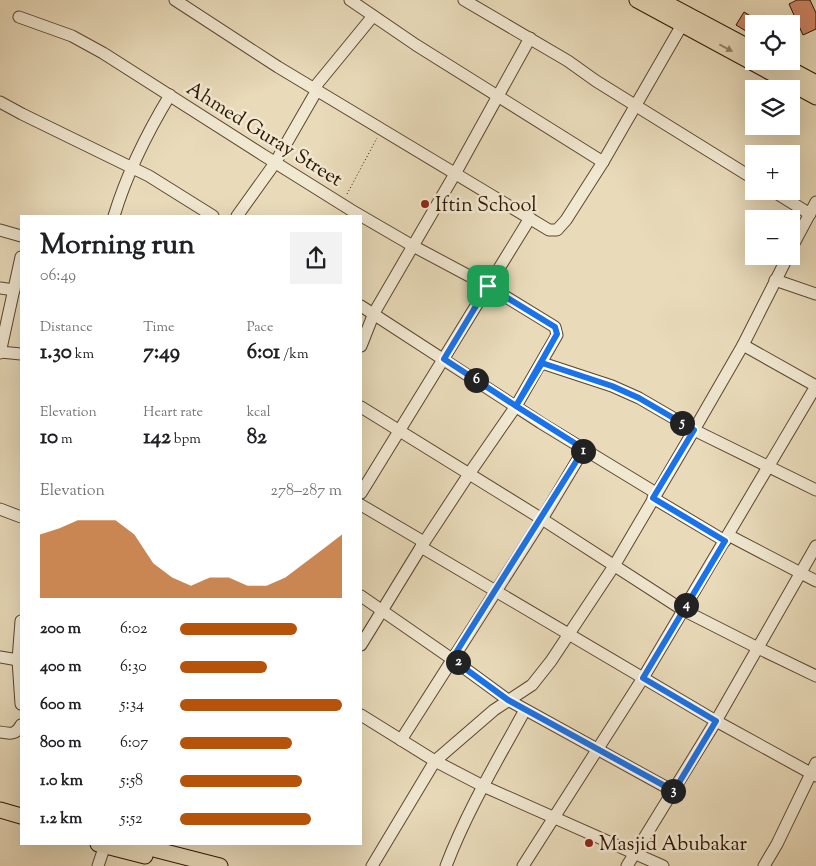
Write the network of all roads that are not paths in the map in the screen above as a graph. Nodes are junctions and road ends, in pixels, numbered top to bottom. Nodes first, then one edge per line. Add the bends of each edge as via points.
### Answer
1 (175, 0) edge
2 (350, 0) edge
3 (464, 0) edge
4 (637, 0) edge
5 (660, 0) edge
6 (373, 16) junction
7 (19, 17) dead end
8 (685, 20) junction
9 (530, 38) junction
10 (745, 46) edge
11 (792, 70) edge
12 (816, 83) edge
13 (316, 89) junction
14 (170, 95) junction
15 (498, 96) junction
16 (816, 97) edge
17 (0, 102) edge
18 (636, 106) junction
19 (275, 162) junction
20 (603, 162) junction
21 (132, 167) junction
22 (456, 172) junction
23 (745, 173) edge
24 (787, 200) edge
25 (816, 202) edge
26 (810, 214) junction
27 (114, 215) edge
28 (211, 215) edge
29 (238, 215) edge
30 (361, 215) edge
31 (362, 216) edge
32 (530, 218) junction
33 (0, 230) edge
34 (800, 232) edge
35 (20, 236) edge
36 (413, 246) junction
37 (20, 262) edge
38 (784, 265) edge
39 (776, 280) junction
40 (488, 286) junction
41 (0, 288) edge
42 (14, 290) junction
43 (816, 294) edge
44 (362, 307) edge
45 (374, 313) junction
46 (362, 343) edge
47 (743, 345) junction
48 (0, 352) edge
49 (20, 354) edge
50 (444, 359) junction
51 (542, 363) junction
52 (516, 406) junction
53 (362, 408) edge
54 (400, 430) junction
55 (694, 430) junction
56 (584, 449) junction
57 (768, 465) junction
58 (469, 474) junction
59 (816, 490) edge
60 (362, 491) edge
61 (655, 496) junction
62 (362, 506) edge
63 (0, 509) edge
64 (20, 517) edge
65 (542, 519) junction
66 (727, 538) junction
67 (422, 544) junction
68 (816, 546) edge
69 (614, 566) junction
70 (800, 573) junction
71 (816, 581) edge
72 (495, 591) junction
73 (362, 597) edge
74 (382, 609) junction
75 (683, 610) junction
76 (20, 634) edge
77 (570, 634) junction
78 (362, 644) edge
79 (758, 648) junction
80 (0, 657) edge
81 (452, 659) junction
82 (18, 660) junction
83 (816, 676) edge
84 (643, 678) junction
85 (20, 689) edge
86 (508, 700) junction
87 (525, 710) junction
88 (362, 716) edge
89 (716, 721) junction
90 (20, 727) edge
91 (0, 732) edge
92 (402, 740) junction
93 (598, 751) junction
94 (435, 760) junction
95 (814, 771) edge
96 (483, 786) junction
97 (674, 791) junction
98 (0, 810) edge
99 (20, 816) edge
100 (554, 819) junction
101 (0, 820) edge
102 (20, 825) edge
103 (102, 845) edge
104 (106, 845) edge
105 (138, 845) edge
106 (634, 854) junction
107 (98, 866) edge
108 (184, 866) edge
109 (220, 866) edge
110 (372, 866) edge
111 (446, 866) edge
112 (523, 866) edge
113 (627, 866) edge
114 (663, 866) edge
115 (764, 866) edge

1 - 13 street
2 - 6 street
3 - 9 street
4 - 8 main road
5 - 8 main road
6 - 13 street
6 - 15 street
7 - 14 street, Ahmed Guray Street via 72,36 103,52
8 - 10 main road
8 -> 16 main road
8 - 18 street
9 - 15 street
9 - 18 street
11 - 12 main road
13 - 19 street
13 - 22 street
14 - 19 street, Ahmed Guray Street
14 - 21 street
15 - 20 street
15 - 22 street
17 - 21 street
18 - 20 street
18 - 23 street
19 - 29 street
19 - 30 street, Ahmed Guray Street
20 - 32 street via 557,230 549,230
21 - 27 street
21 - 28 street
22 - 32 street
22 - 36 street
24 - 26 street
25 - 26 street
26 - 34 street
31 - 36 street, Ahmed Guray Street
32 - 40 street
33 - 35 street
36 - 40 street, Ahmed Guray Street
36 - 45 street
37 - 42 street
38 - 39 street
39 - 43 street
39 - 47 street
40 - 50 street
40 - 51 street, Ahmed Guray Street via 555,327 557,334
41 - 42 street
42 - 48 street
44 - 45 street
45 - 46 street
45 - 50 street
47 - 55 street
47 - 57 street via 816,386
48 - 49 street
50 - 52 street
50 - 54 street
51 - 52 street, Ahmed Guray Street
51 - 55 street via 619,389
52 - 56 street
52 - 58 street, Ahmed Guray Street
53 - 54 street
54 - 58 street
54 - 60 street
55 - 57 street
55 - 61 street
56 - 61 street
56 - 65 street
57 - 59 street
57 - 66 street
58 - 65 street
58 - 67 street, Ahmed Guray Street
61 - 66 street
61 - 69 street
62 - 67 street
63 - 64 street
65 - 69 street
65 - 72 street
66 - 70 street
66 - 75 street
67 - 72 street
67 - 74 street, Ahmed Guray Street
68 - 70 street
69 - 75 street
69 - 77 street
70 - 71 street
70 - 79 street
72 - 77 street
72 - 81 street
73 - 74 street
74 - 78 street, Ahmed Guray Street
74 - 81 street
75 - 79 street
75 - 84 street
76 - 82 street
77 - 84 street
77 - 86 street via 532,685
79 - 83 street
79 - 89 street
80 - 82 street
81 - 86 street
81 - 92 street
82 - 85 street
84 - 89 street
84 - 93 street
86 - 87 street
86 - 94 street
87 - 93 street
87 - 96 street
88 - 92 street
89 - 95 street
89 - 97 street
90 - 91 street via 12,734
92 - 94 street
93 - 97 street
93 - 100 street
94 - 96 street
94 - 110 street
95 - 115 street
96 - 100 street
96 - 111 street
97 - 106 street
98 - 99 main road
100 - 106 street
100 - 112 street
101 - 102 main road
103 - 107 street
104 - 108 main road
105 - 109 main road
106 - 113 street
106 - 114 street

